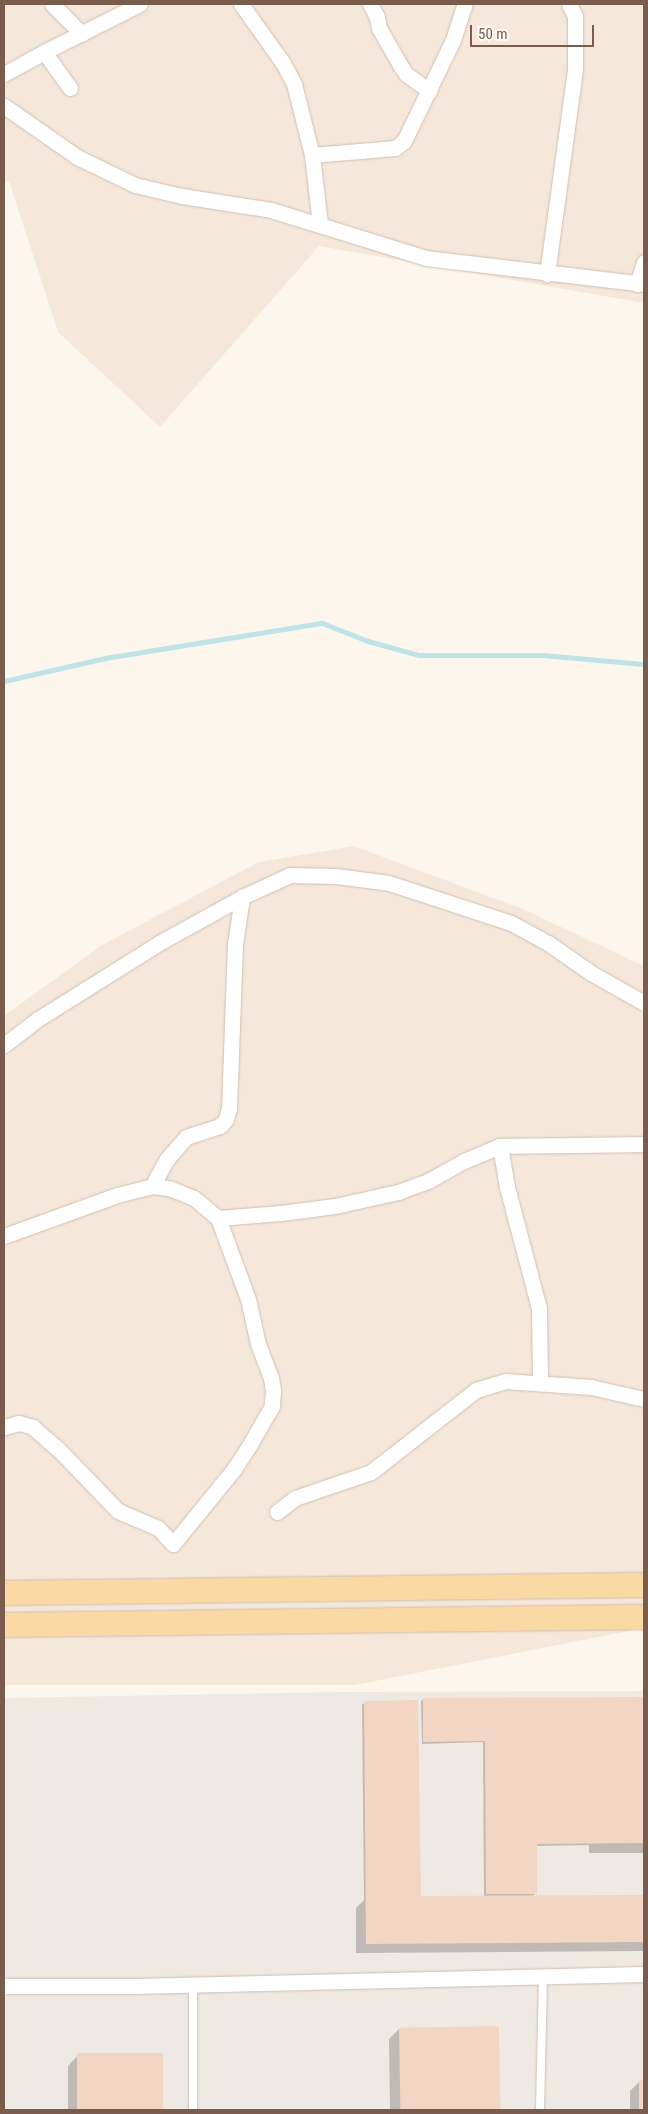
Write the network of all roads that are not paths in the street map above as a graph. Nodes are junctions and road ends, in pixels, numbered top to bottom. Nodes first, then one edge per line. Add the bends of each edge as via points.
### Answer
1 (52, 4) edge
2 (140, 4) edge
3 (241, 4) edge
4 (370, 4) edge
5 (465, 4) edge
6 (574, 8) edge
7 (82, 34) junction
8 (44, 52) junction
9 (4, 74) edge
10 (70, 88) dead end
11 (429, 91) junction
12 (4, 106) edge
13 (312, 155) junction
14 (320, 224) junction
15 (644, 262) edge
16 (547, 274) junction
17 (641, 284) edge
18 (242, 897) junction
19 (644, 1004) edge
20 (4, 1045) edge
21 (644, 1144) edge
22 (500, 1146) junction
23 (152, 1186) junction
24 (218, 1218) junction
25 (4, 1236) edge
26 (540, 1382) junction
27 (644, 1399) edge
28 (4, 1427) edge
29 (277, 1512) dead end
30 (644, 1585) edge
31 (4, 1593) edge
32 (644, 1617) edge
33 (4, 1626) edge
34 (644, 1974) edge
35 (543, 1976) junction
36 (193, 1984) junction
37 (4, 1986) edge
38 (193, 2110) edge
39 (540, 2110) edge

1 - 7 street
2 - 7 street
3 - 13 street via 294,84
4 - 11 street via 379,28 406,74
5 - 11 street via 453,40
6 - 16 street via 575,69
7 - 8 street
8 - 9 street
8 - 10 street
11 - 13 street via 404,141 395,148
12 - 14 street via 77,157 135,185 271,210
13 - 14 street
14 - 16 street via 426,258
15 - 17 street
16 - 17 street
18 - 19 street via 290,875 389,882 511,923
18 - 20 street via 136,957 38,1019
18 - 23 street via 234,944 226,1119 220,1126 186,1137 166,1160
21 - 22 street
22 - 24 street via 398,1192 336,1206
22 - 26 street via 507,1187 539,1308
23 - 24 street via 169,1188 194,1198
23 - 25 street via 117,1195
24 - 28 street via 248,1300 258,1344 271,1378 272,1406 234,1469 174,1544 158,1528 118,1511 33,1427 19,1423
26 - 27 street via 591,1387
26 - 29 street via 505,1381 476,1390 371,1472 295,1498
30 - 31 main road
32 - 33 main road
34 - 35 street
35 - 36 street
35 - 39 lane
36 - 37 street
36 - 38 lane

